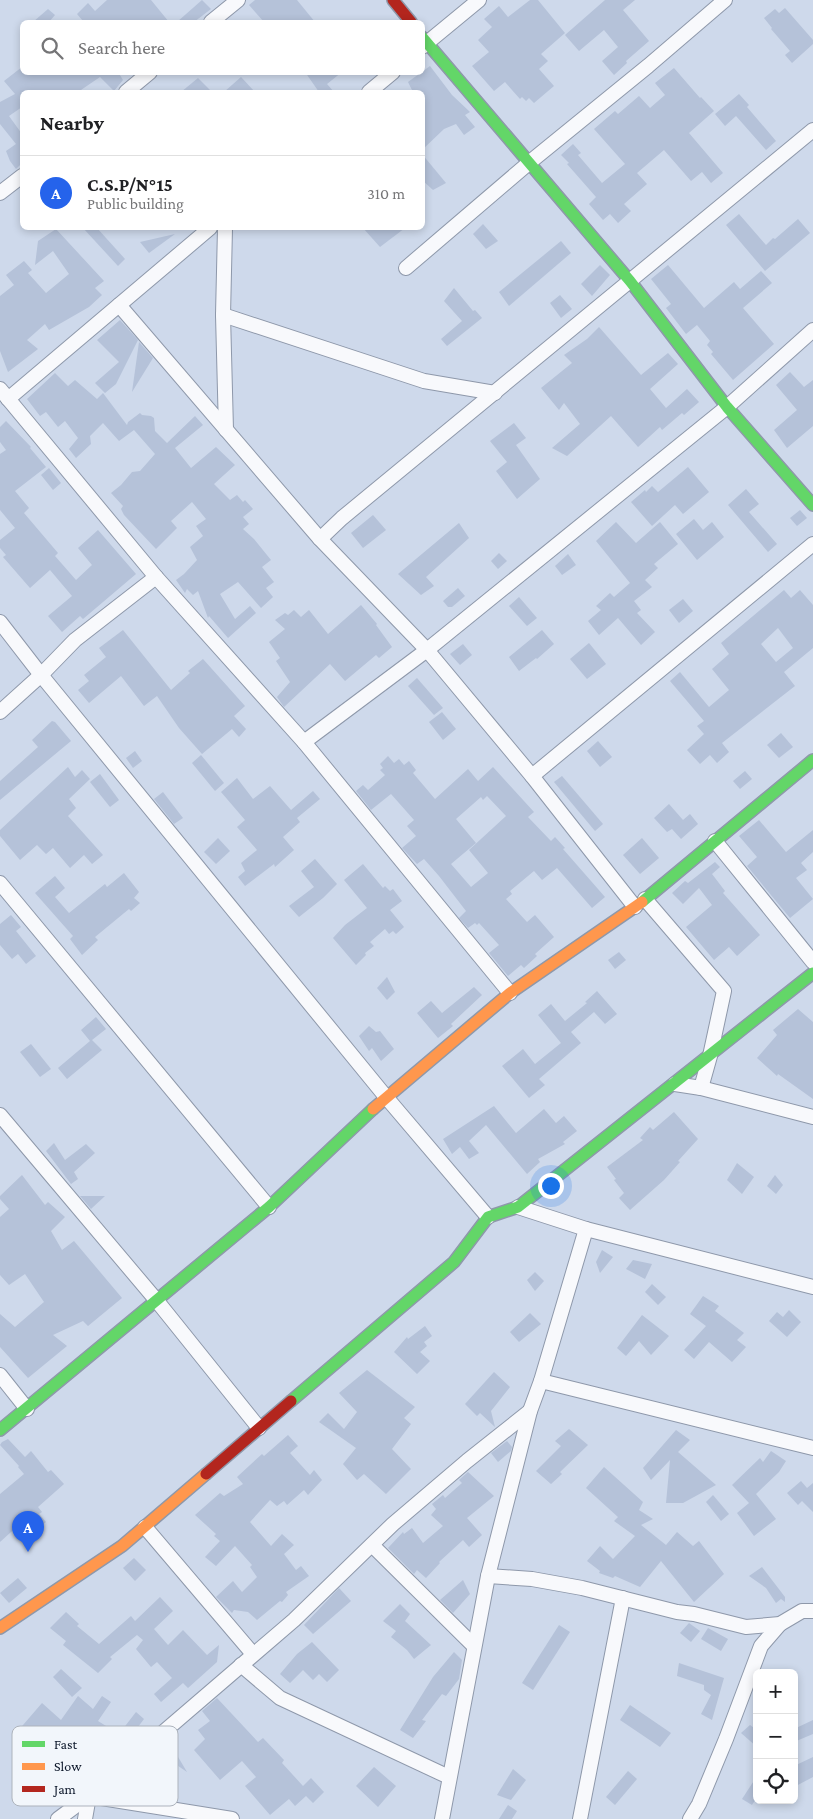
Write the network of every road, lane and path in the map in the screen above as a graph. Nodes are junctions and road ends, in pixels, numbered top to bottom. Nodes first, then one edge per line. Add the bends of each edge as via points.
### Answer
1 (238, 0) edge
2 (393, 0) edge
3 (479, 0) edge
4 (725, 0) edge
5 (213, 20) edge
6 (409, 20) edge
7 (425, 41) edge
8 (425, 43) edge
9 (146, 75) edge
10 (389, 75) edge
11 (128, 90) edge
12 (371, 90) edge
13 (813, 130) edge
14 (530, 162) junction
15 (20, 178) edge
16 (0, 193) edge
17 (208, 230) edge
18 (225, 230) edge
19 (406, 268) dead end
20 (630, 281) junction
21 (119, 305) junction
22 (222, 315) junction
23 (813, 330) edge
24 (495, 393) junction
25 (4, 394) edge
26 (726, 407) junction
27 (226, 430) junction
28 (813, 505) edge
29 (320, 539) junction
30 (813, 544) edge
31 (156, 577) junction
32 (0, 622) edge
33 (427, 650) junction
34 (41, 675) junction
35 (0, 712) edge
36 (304, 742) junction
37 (813, 760) edge
38 (532, 776) junction
39 (715, 841) junction
40 (0, 882) edge
41 (640, 903) junction
42 (813, 962) edge
43 (813, 973) edge
44 (510, 993) junction
45 (710, 1056) junction
46 (674, 1084) junction
47 (702, 1088) junction
48 (386, 1097) junction
49 (0, 1114) edge
50 (813, 1117) edge
51 (269, 1207) junction
52 (518, 1208) junction
53 (488, 1217) junction
54 (586, 1229) junction
55 (813, 1287) edge
56 (156, 1302) junction
57 (0, 1375) edge
58 (542, 1381) junction
59 (27, 1408) junction
60 (530, 1411) junction
61 (259, 1428) junction
62 (0, 1430) edge
63 (813, 1448) edge
64 (145, 1527) junction
65 (372, 1545) junction
66 (488, 1576) junction
67 (623, 1598) junction
68 (813, 1612) edge
69 (780, 1624) junction
70 (0, 1628) edge
71 (474, 1646) junction
72 (253, 1654) junction
73 (241, 1665) junction
74 (170, 1726) edge
75 (449, 1777) junction
76 (75, 1806) edge
77 (87, 1806) edge
78 (151, 1806) edge
79 (58, 1819) edge
80 (85, 1819) edge
81 (232, 1819) edge
82 (442, 1819) edge
83 (580, 1819) edge
84 (690, 1819) edge

1 - 5 street
2 - 6 street
3 - 7 street
4 - 14 street
8 - 14 street
9 - 11 street
10 - 12 street
13 - 20 street
14 - 19 street
14 - 20 street
15 - 16 street
17 - 21 street
18 - 22 street
20 - 24 street
20 - 26 street
21 - 25 street
21 - 27 street
22 - 24 street via 424,381
22 - 27 street
23 - 26 street
24 - 29 street
25 - 31 street
26 - 28 street
26 - 33 street
27 - 29 street
29 - 33 street
30 - 38 street
31 - 34 street via 75,640
31 - 36 street
32 - 34 street
33 - 36 street
33 - 38 street
34 - 35 street
34 - 48 street
36 - 44 street
37 - 39 street
38 - 41 street
39 - 41 street
39 - 42 street
40 - 51 street
41 - 44 street
41 - 45 street via 724,991
43 - 45 street
44 - 48 street
45 - 46 street
45 - 47 street
46 - 47 street
46 - 52 street
47 - 50 street
48 - 51 street
48 - 53 street
49 - 56 street
51 - 56 street
52 - 53 street
52 - 54 street
53 - 61 street via 454,1262
54 - 55 street
54 - 58 street
56 - 59 street
56 - 61 street
57 - 59 street
58 - 60 street
58 - 63 street
59 - 62 street
60 - 65 street via 460,1467
60 - 66 street
61 - 64 street
64 - 70 street
64 - 72 street
65 - 71 street
65 - 72 street via 294,1620
66 - 67 street via 532,1579
66 - 71 street
67 - 69 street via 746,1627
67 - 83 street
68 - 69 street via 802,1611
69 - 84 street via 761,1646 726,1739
71 - 75 street
72 - 73 street
73 - 74 street
73 - 75 street via 280,1698
75 - 82 street
76 - 79 street
77 - 80 street
78 - 81 street

